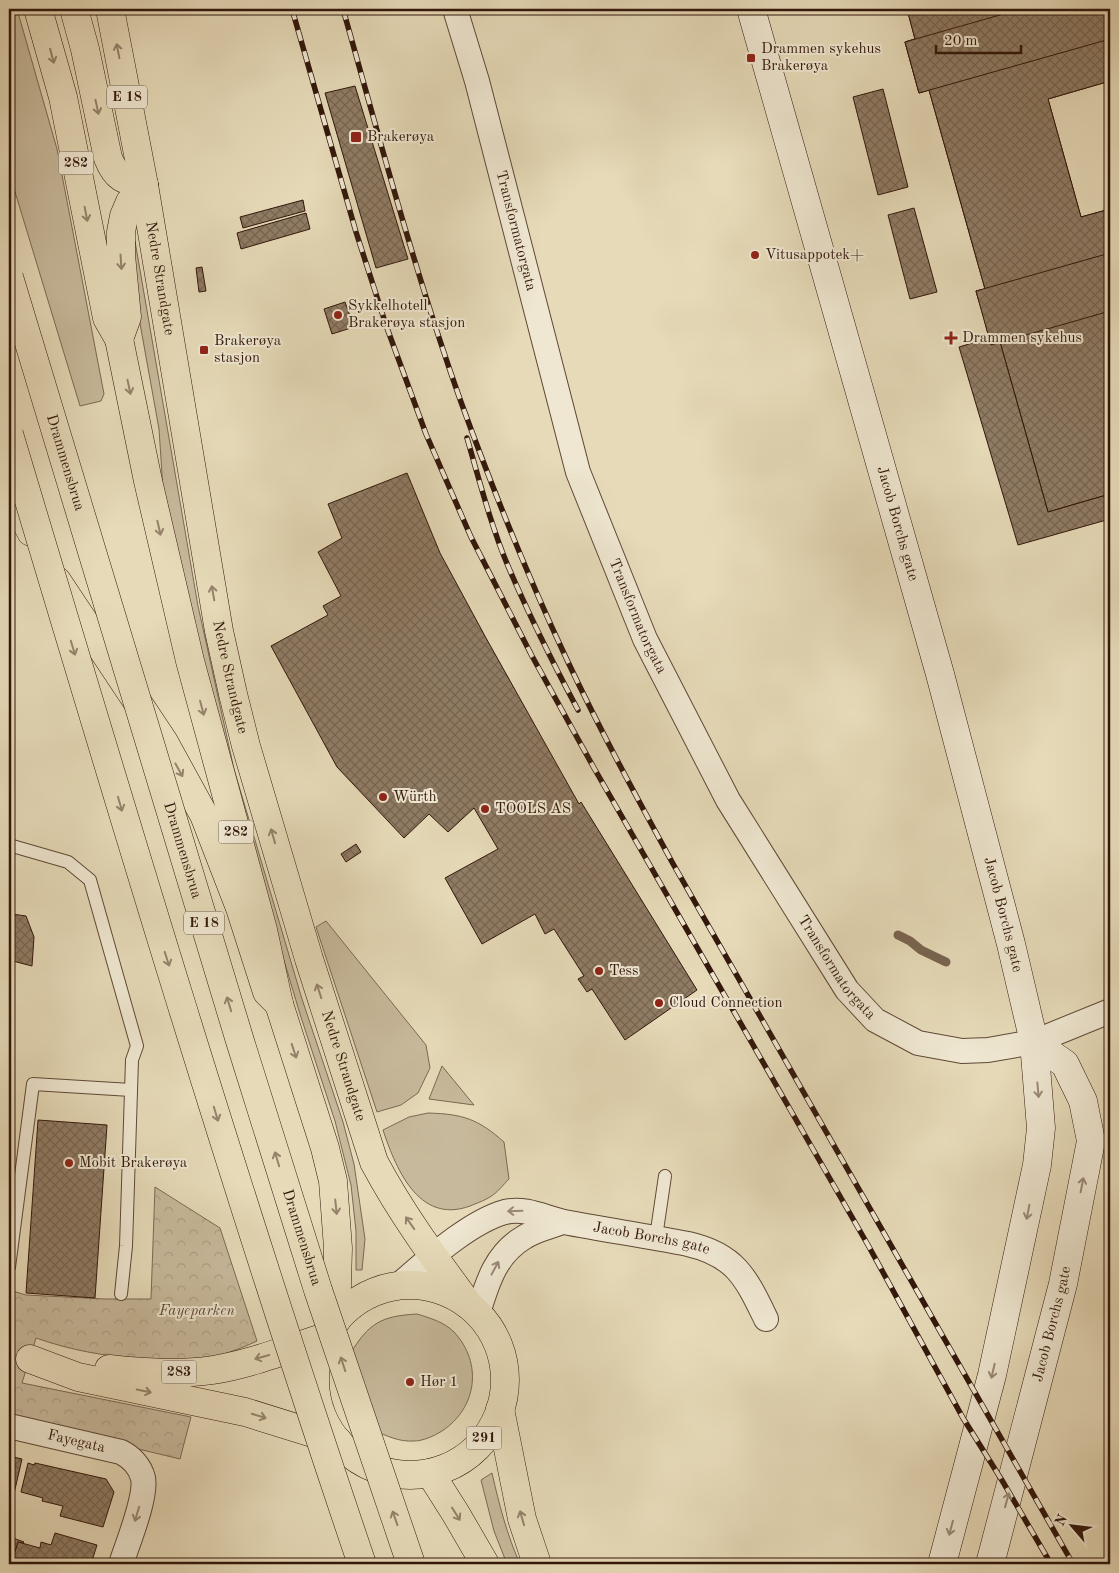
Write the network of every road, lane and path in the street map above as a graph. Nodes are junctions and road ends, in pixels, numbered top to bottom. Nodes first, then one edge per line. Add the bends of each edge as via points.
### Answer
1 (38, 9) edge
2 (74, 9) edge
3 (110, 9) edge
4 (455, 9) edge
5 (751, 9) edge
6 (144, 185) junction
7 (9, 277) edge
8 (119, 339) junction
9 (9, 434) edge
10 (9, 489) edge
11 (9, 845) edge
12 (279, 1004) junction
13 (1110, 1011) edge
14 (1034, 1042) junction
15 (131, 1090) junction
16 (665, 1176) dead end
17 (562, 1222) junction
18 (656, 1238) junction
19 (433, 1256) junction
20 (9, 1267) edge
21 (399, 1285) junction
22 (121, 1294) dead end
23 (473, 1309) junction
24 (766, 1319) dead end
25 (330, 1329) junction
26 (500, 1409) junction
27 (9, 1426) edge
28 (338, 1441) junction
29 (430, 1472) junction
30 (121, 1564) edge
31 (362, 1564) edge
32 (410, 1564) edge
33 (485, 1564) edge
34 (538, 1564) edge
35 (942, 1564) edge
36 (990, 1564) edge

1 -> 8 main road, 282 via 63,97 107,318
2 -> 6 main road, 282 via 108,158 119,176
6 -> 3 main road, Nedre Strandgate / E 18
4 - 14 street, Transformatorgata via 477,81 578,472 645,638 728,800 847,990 875,1020 918,1042 962,1051
5 - 14 street, Jacob Borchs gate via 940,674
6 -> 8 main road via 130,202 121,232 127,317
19 -> 6 main road, Nedre Strandgate / E 18 via 387,1188 374,1162 308,959 246,746 220,631
32 -> 7 main road, Drammensbrua / E 18, bridge via 243,1050
8 -> 12 main road, 282 via 190,661 263,930
9 -> 31 main road, bridge via 148,899 275,1304
10 -> 12 main road, E 18 via 62,589 164,742 204,815 240,908 267,992
11 - 15 lane via 68,862 90,880 137,1046 132,1060
12 -> 25 main road, E 18 via 333,1181 338,1248
13 - 14 street
14 -> 35 street, Jacob Borchs gate via 1041,1128 1037,1165 992,1375
36 -> 14 street, Jacob Borchs gate via 1063,1284 1091,1141 1083,1101 1065,1064
15 - 20 lane via 33,1084
15 - 22 lane via 126,1246
16 - 18 lane
17 - 18 street, Jacob Borchs gate
17 -> 19 street, Jacob Borchs gate via 528,1211 506,1212 479,1223
23 -> 17 street via 507,1249 524,1237
18 - 24 street, Jacob Borchs gate via 704,1247 727,1260 748,1284
19 - 21 street, Jacob Borchs gate
19 - 23 main road, Nedre Strandgate / E 18
21 - 23 main road, 291 via 436,1288 454,1295
21 - 25 main road, 291 via 364,1296 348,1307
23 - 26 main road, 291 via 491,1329 500,1348 505,1382
25 - 28 main road, 291 via 318,1354 316,1391 327,1426
25 -> 28 main road, 283 via 233,1366 212,1370 172,1373 111,1370 30,1359 78,1377 245,1412
26 - 29 main road, 291 via 492,1427 466,1456
34 -> 26 main road, 291 via 522,1519
27 -> 30 street, Fayegata via 121,1452 130,1457 143,1478 143,1495
28 - 29 main road, 291 via 350,1454 383,1470 398,1474
29 -> 33 main road

